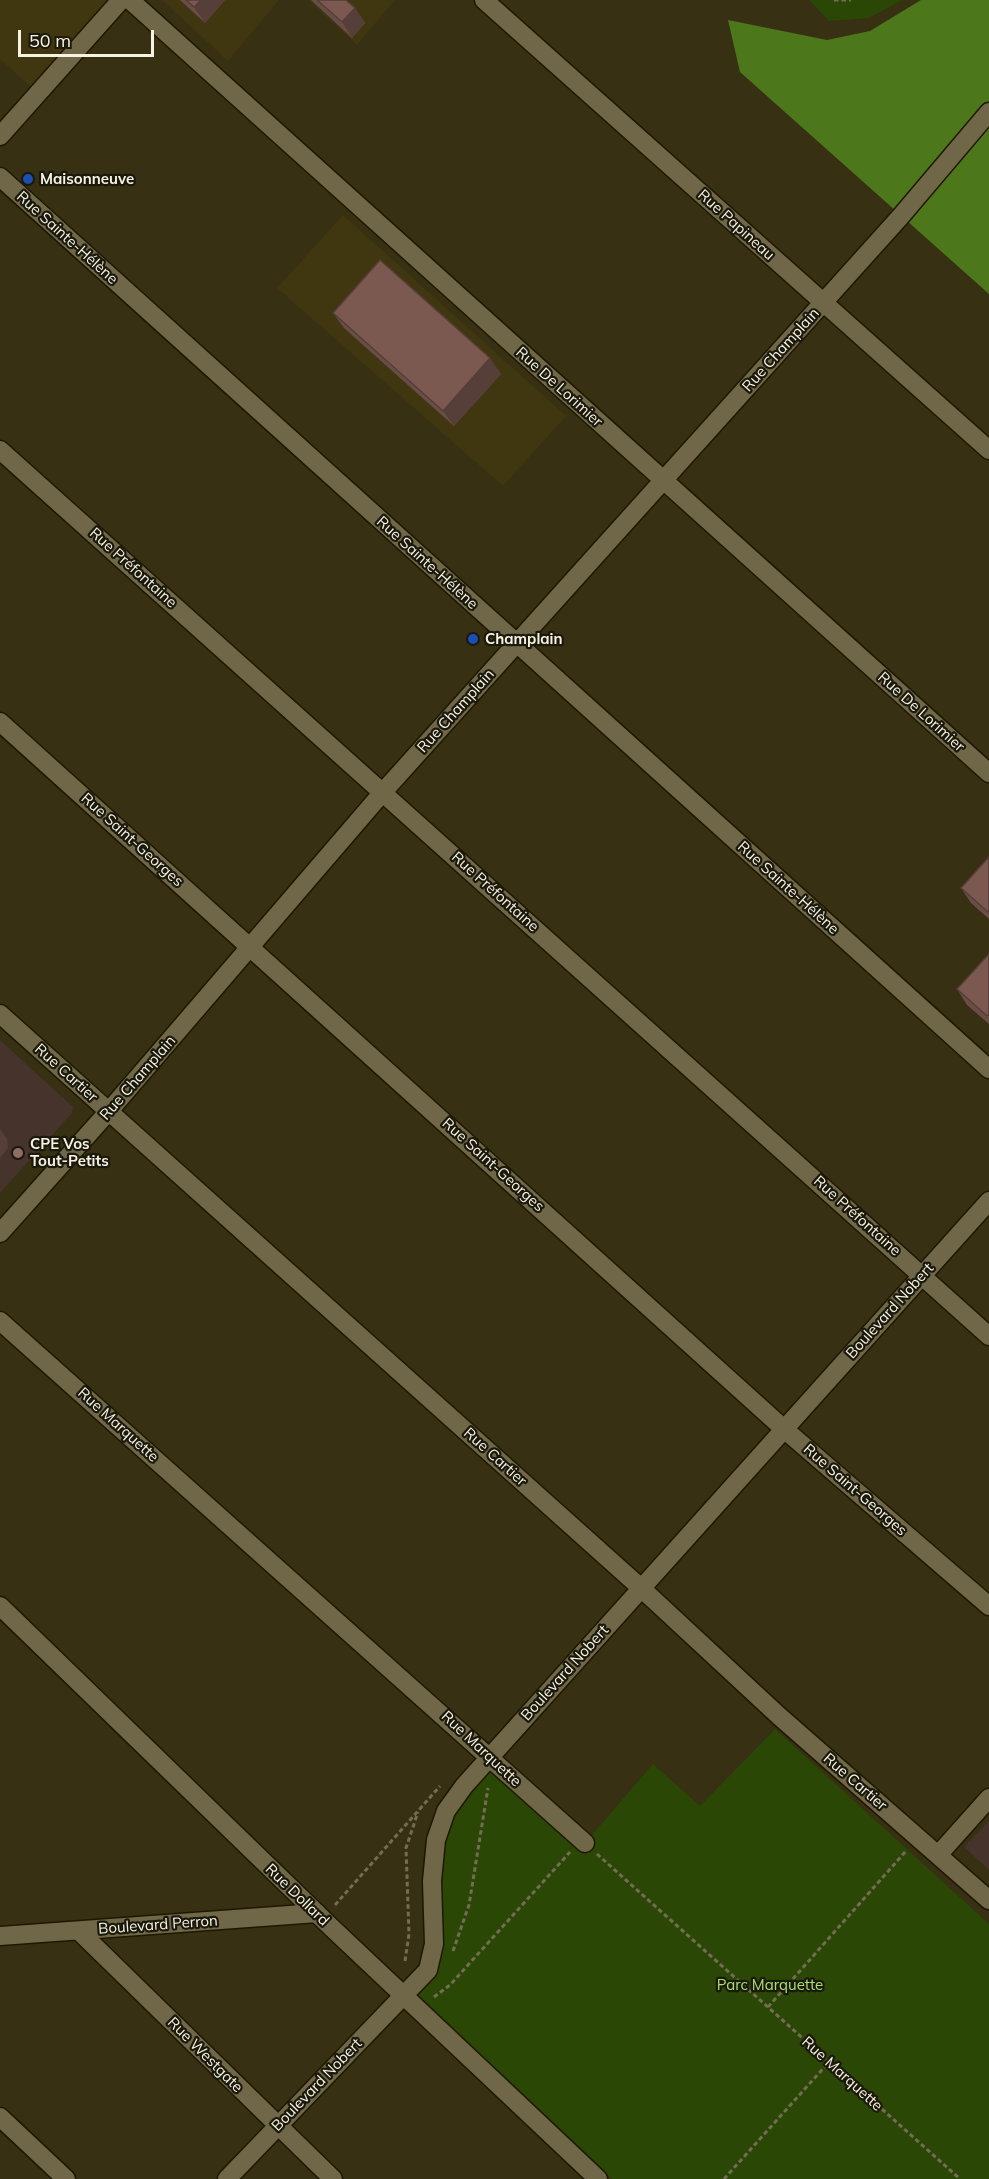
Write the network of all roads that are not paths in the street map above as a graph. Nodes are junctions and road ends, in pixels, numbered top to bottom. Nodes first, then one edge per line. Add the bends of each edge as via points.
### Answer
1 (121, 0) edge
2 (130, 0) edge
3 (484, 0) edge
4 (989, 112) edge
5 (0, 136) edge
6 (0, 177) edge
7 (823, 303) junction
8 (0, 450) edge
9 (989, 450) edge
10 (664, 481) junction
11 (517, 644) junction
12 (0, 722) edge
13 (989, 773) edge
14 (383, 792) junction
15 (251, 946) junction
16 (0, 1014) edge
17 (989, 1069) edge
18 (109, 1112) junction
19 (989, 1201) edge
20 (0, 1233) edge
21 (923, 1275) junction
22 (0, 1320) edge
23 (989, 1336) edge
24 (784, 1429) junction
25 (641, 1588) junction
26 (0, 1606) edge
27 (989, 1606) edge
28 (490, 1756) junction
29 (989, 1798) edge
30 (585, 1843) road end
31 (939, 1854) junction
32 (989, 1900) edge
33 (325, 1910) junction
34 (79, 1931) junction
35 (0, 1936) edge
36 (403, 1995) junction
37 (0, 2117) edge
38 (277, 2127) junction
39 (66, 2179) edge
40 (227, 2179) edge
41 (333, 2179) edge
42 (598, 2179) edge

1 - 5 street
2 - 10 street, Rue De Lorimier
3 - 7 street, Rue Papineau
4 - 7 street, Rue Champlain
6 - 11 street, Rue Sainte-Hélène
7 - 9 street, Rue Papineau
7 - 10 street, Rue Champlain
8 - 14 street, Rue Préfontaine
10 - 11 street, Rue Champlain
10 - 13 street, Rue De Lorimier
11 - 14 street, Rue Champlain
11 - 17 street, Rue Sainte-Hélène
12 - 15 street, Rue Saint-Georges
14 - 15 street, Rue Champlain
14 - 21 street, Rue Préfontaine
15 - 18 street, Rue Champlain
15 - 24 street, Rue Saint-Georges
16 - 18 street, Rue Cartier
18 - 20 street, Rue Champlain
18 - 25 street, Rue Cartier
19 - 21 street, Boulevard Nobert
21 - 23 street, Rue Préfontaine
21 - 24 street, Boulevard Nobert
22 - 28 street, Rue Marquette
24 - 25 street, Boulevard Nobert
24 - 27 street, Rue Saint-Georges
25 - 28 street, Boulevard Nobert
25 - 31 street, Rue Cartier via 778,1716
26 - 33 street, Rue Dollard
28 - 30 street, Rue Marquette
28 - 36 street, Boulevard Nobert via 464,1786 436,1840 432,1881 434,1944 429,1970
29 - 31 street
31 - 32 street, Rue Cartier
33 - 34 street, Boulevard Perron
33 - 36 street, Rue Dollard
34 - 35 street, Boulevard Perron
34 - 38 street, Rue Westgate
36 - 38 street, Boulevard Nobert
36 - 42 street, Rue Dollard
37 - 39 street
38 - 40 street, Boulevard Nobert
38 - 41 street, Rue Westgate

